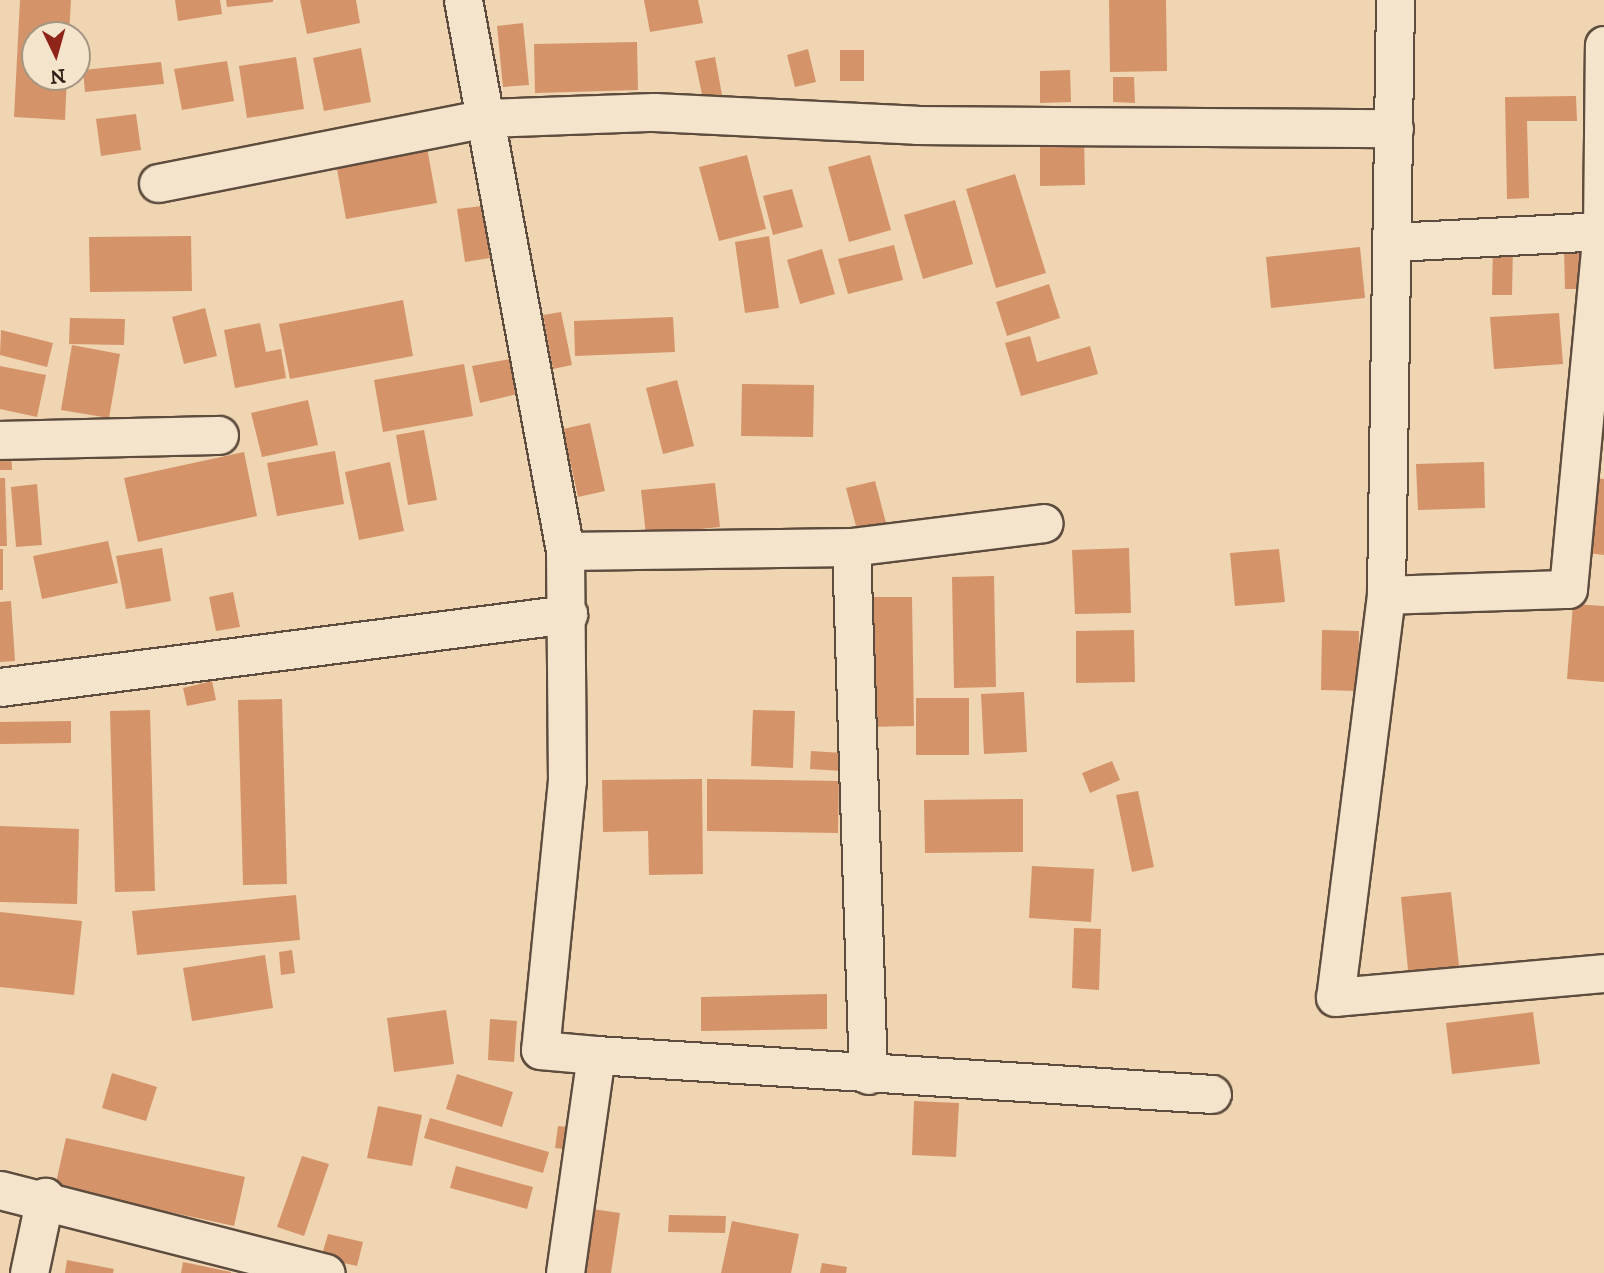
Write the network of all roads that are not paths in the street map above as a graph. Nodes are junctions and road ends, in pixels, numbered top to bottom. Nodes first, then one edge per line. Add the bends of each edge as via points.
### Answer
1 (463, 0) edge
2 (1395, 0) edge
3 (1604, 45) edge
4 (487, 118) junction
5 (1394, 128) junction
6 (158, 183) dead end
7 (1602, 230) junction
8 (1393, 242) junction
9 (219, 435) dead end
10 (0, 440) edge
11 (1044, 523) dead end
12 (851, 547) junction
13 (565, 551) junction
14 (1386, 595) junction
15 (568, 614) junction
16 (0, 687) edge
17 (1604, 973) edge
18 (596, 1055) junction
19 (867, 1075) junction
20 (1212, 1094) dead end
21 (0, 1191) edge
22 (46, 1197) junction
23 (29, 1273) edge
24 (326, 1273) edge
25 (565, 1273) edge

1 - 4 street
2 - 5 street
3 - 7 street
4 - 5 street via 654,112 916,125
4 - 6 street
4 - 13 street
5 - 8 street
7 - 8 street
7 - 14 street via 1568,589
8 - 14 street
9 - 10 street
11 - 12 street
12 - 13 street
12 - 19 street
13 - 15 street
14 - 17 street via 1335,997
15 - 16 street
15 - 18 street via 567,780 540,1050
18 - 19 street
18 - 25 street
19 - 20 street
21 - 22 street
22 - 23 street
22 - 24 street

